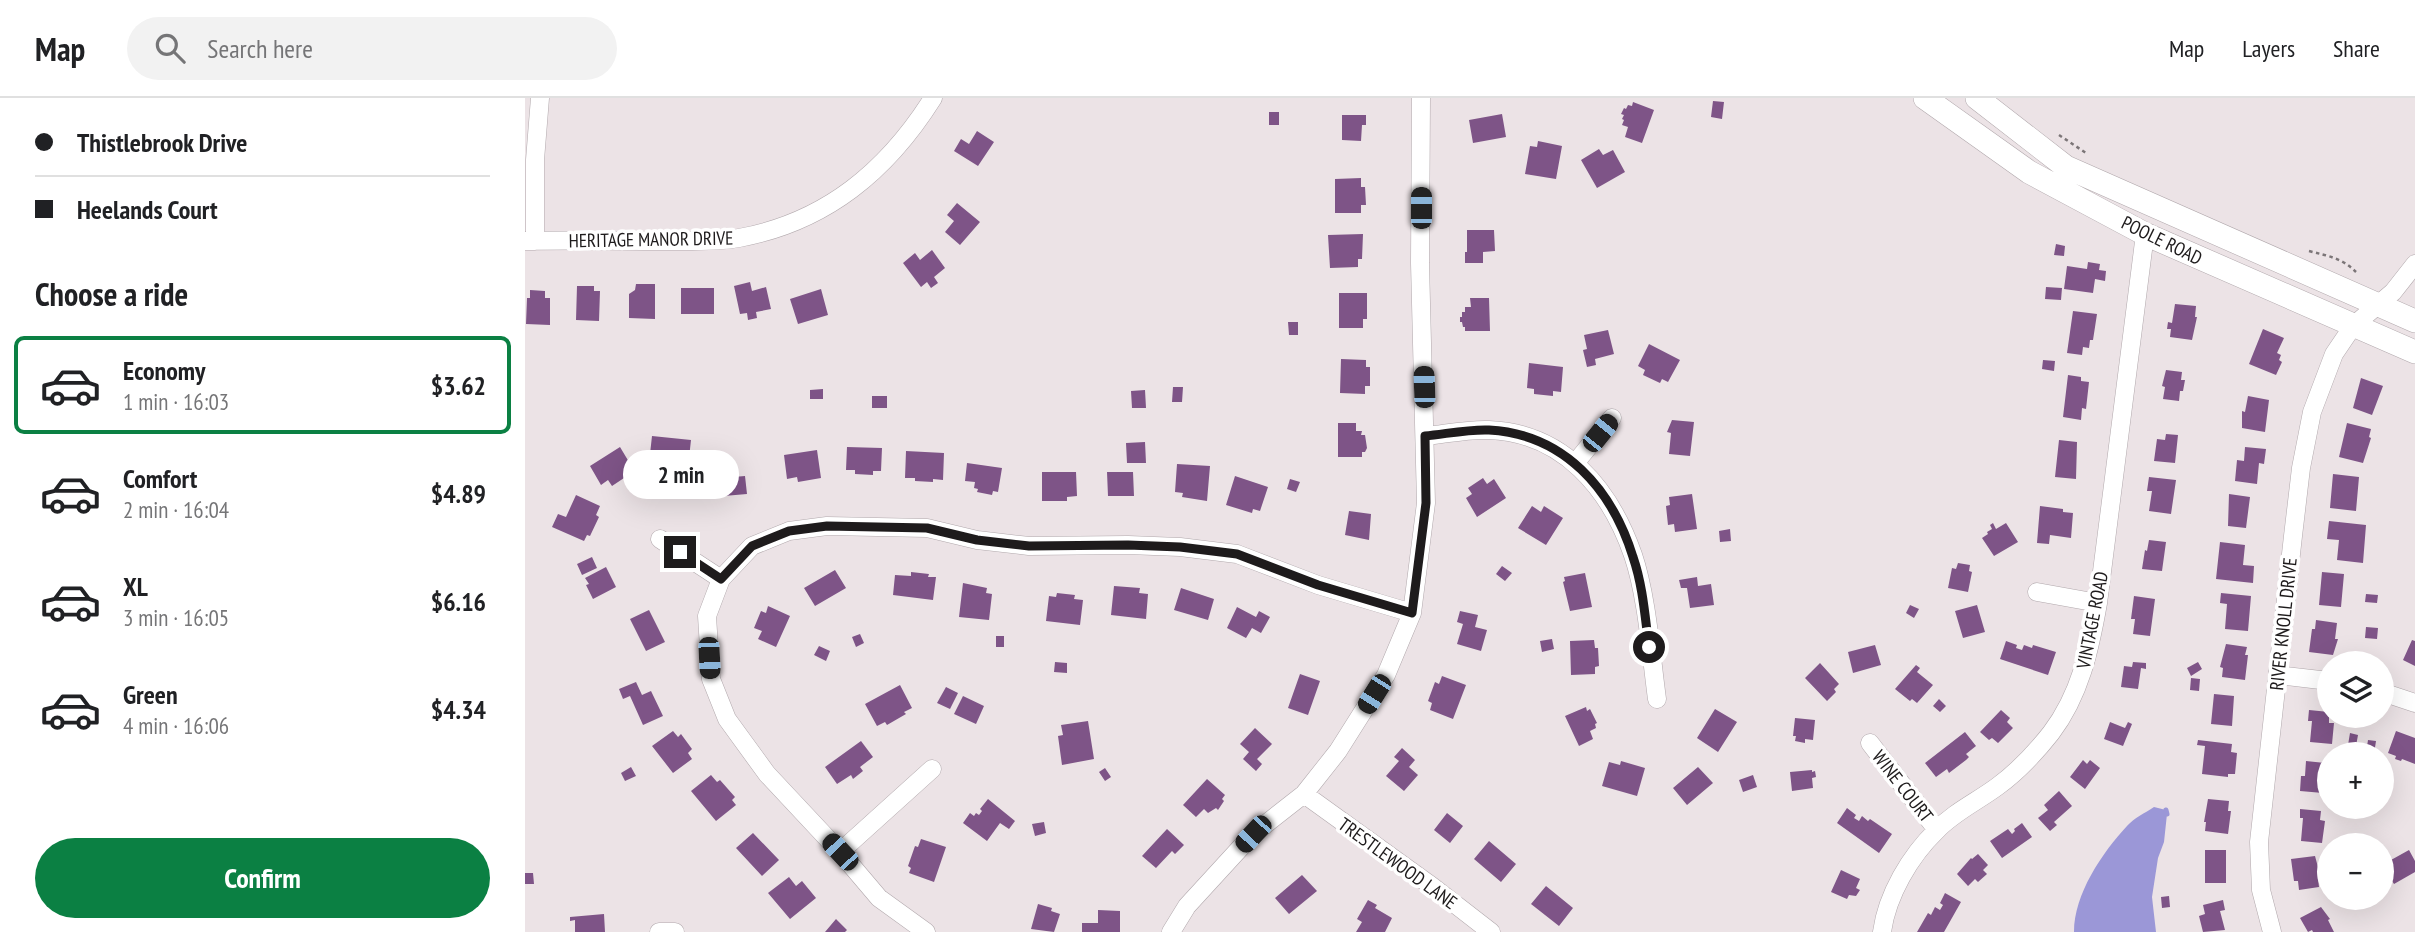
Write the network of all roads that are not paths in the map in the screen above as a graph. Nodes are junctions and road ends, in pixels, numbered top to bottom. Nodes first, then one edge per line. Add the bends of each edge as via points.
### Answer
1 (540, 98) edge
2 (933, 98) edge
3 (1421, 98) edge
4 (1925, 98) edge
5 (1977, 98) edge
6 (2144, 233) junction
7 (530, 241) edge
8 (2415, 264) edge
9 (2376, 305) junction
10 (2415, 321) edge
11 (2353, 326) junction
12 (2415, 352) edge
13 (1612, 418) dead end
14 (1425, 436) junction
15 (1576, 462) junction
16 (660, 539) dead end
17 (721, 579) junction
18 (2037, 592) dead end
19 (2098, 603) junction
20 (1412, 613) junction
21 (2278, 675) junction
22 (2317, 680) edge
23 (2394, 696) edge
24 (1657, 699) dead end
25 (2415, 704) edge
26 (1870, 743) dead end
27 (932, 769) dead end
28 (1304, 794) junction
29 (1937, 830) junction
30 (840, 852) junction
31 (659, 932) edge
32 (675, 932) edge
33 (926, 932) edge
34 (1171, 932) edge
35 (1491, 932) edge
36 (1882, 932) edge
37 (2271, 932) edge

1 - 7 street
2 - 7 street, HERITAGE MANOR DRIVE via 901,145 857,186 812,214 764,233 712,241
3 - 14 street
4 - 6 main road, POOLE ROAD via 2029,172
5 - 9 main road, POOLE ROAD via 2066,167
6 - 11 main road, POOLE ROAD
6 - 19 street, VINTAGE ROAD
8 - 9 street, RIVER KNOLL DRIVE
9 - 10 main road, POOLE ROAD
9 - 11 street, RIVER KNOLL DRIVE
11 - 12 main road, POOLE ROAD
11 - 21 street, RIVER KNOLL DRIVE via 2334,354 2306,436
13 - 15 street
14 - 15 street via 1489,430 1527,436
14 - 20 street via 1426,503
15 - 24 street via 1613,509 1633,556
16 - 17 street
17 - 20 street via 752,546 789,531 827,526 927,528 1029,546 1180,547 1237,554
17 - 30 street via 707,616 711,679 727,719 767,774
18 - 19 street
19 - 29 street, VINTAGE ROAD via 2090,649 2075,692 2052,732 2000,785
20 - 28 street via 1385,675 1338,751
21 - 22 street
21 - 37 street, RIVER KNOLL DRIVE via 2259,842 2261,890
23 - 25 street
26 - 29 street, WINE COURT
27 - 30 street
28 - 34 street via 1253,834 1187,906
28 - 35 street, TRESTLEWOOD LANE
29 - 36 street, VINTAGE ROAD via 1892,894
30 - 33 street via 879,898
31 - 32 street

